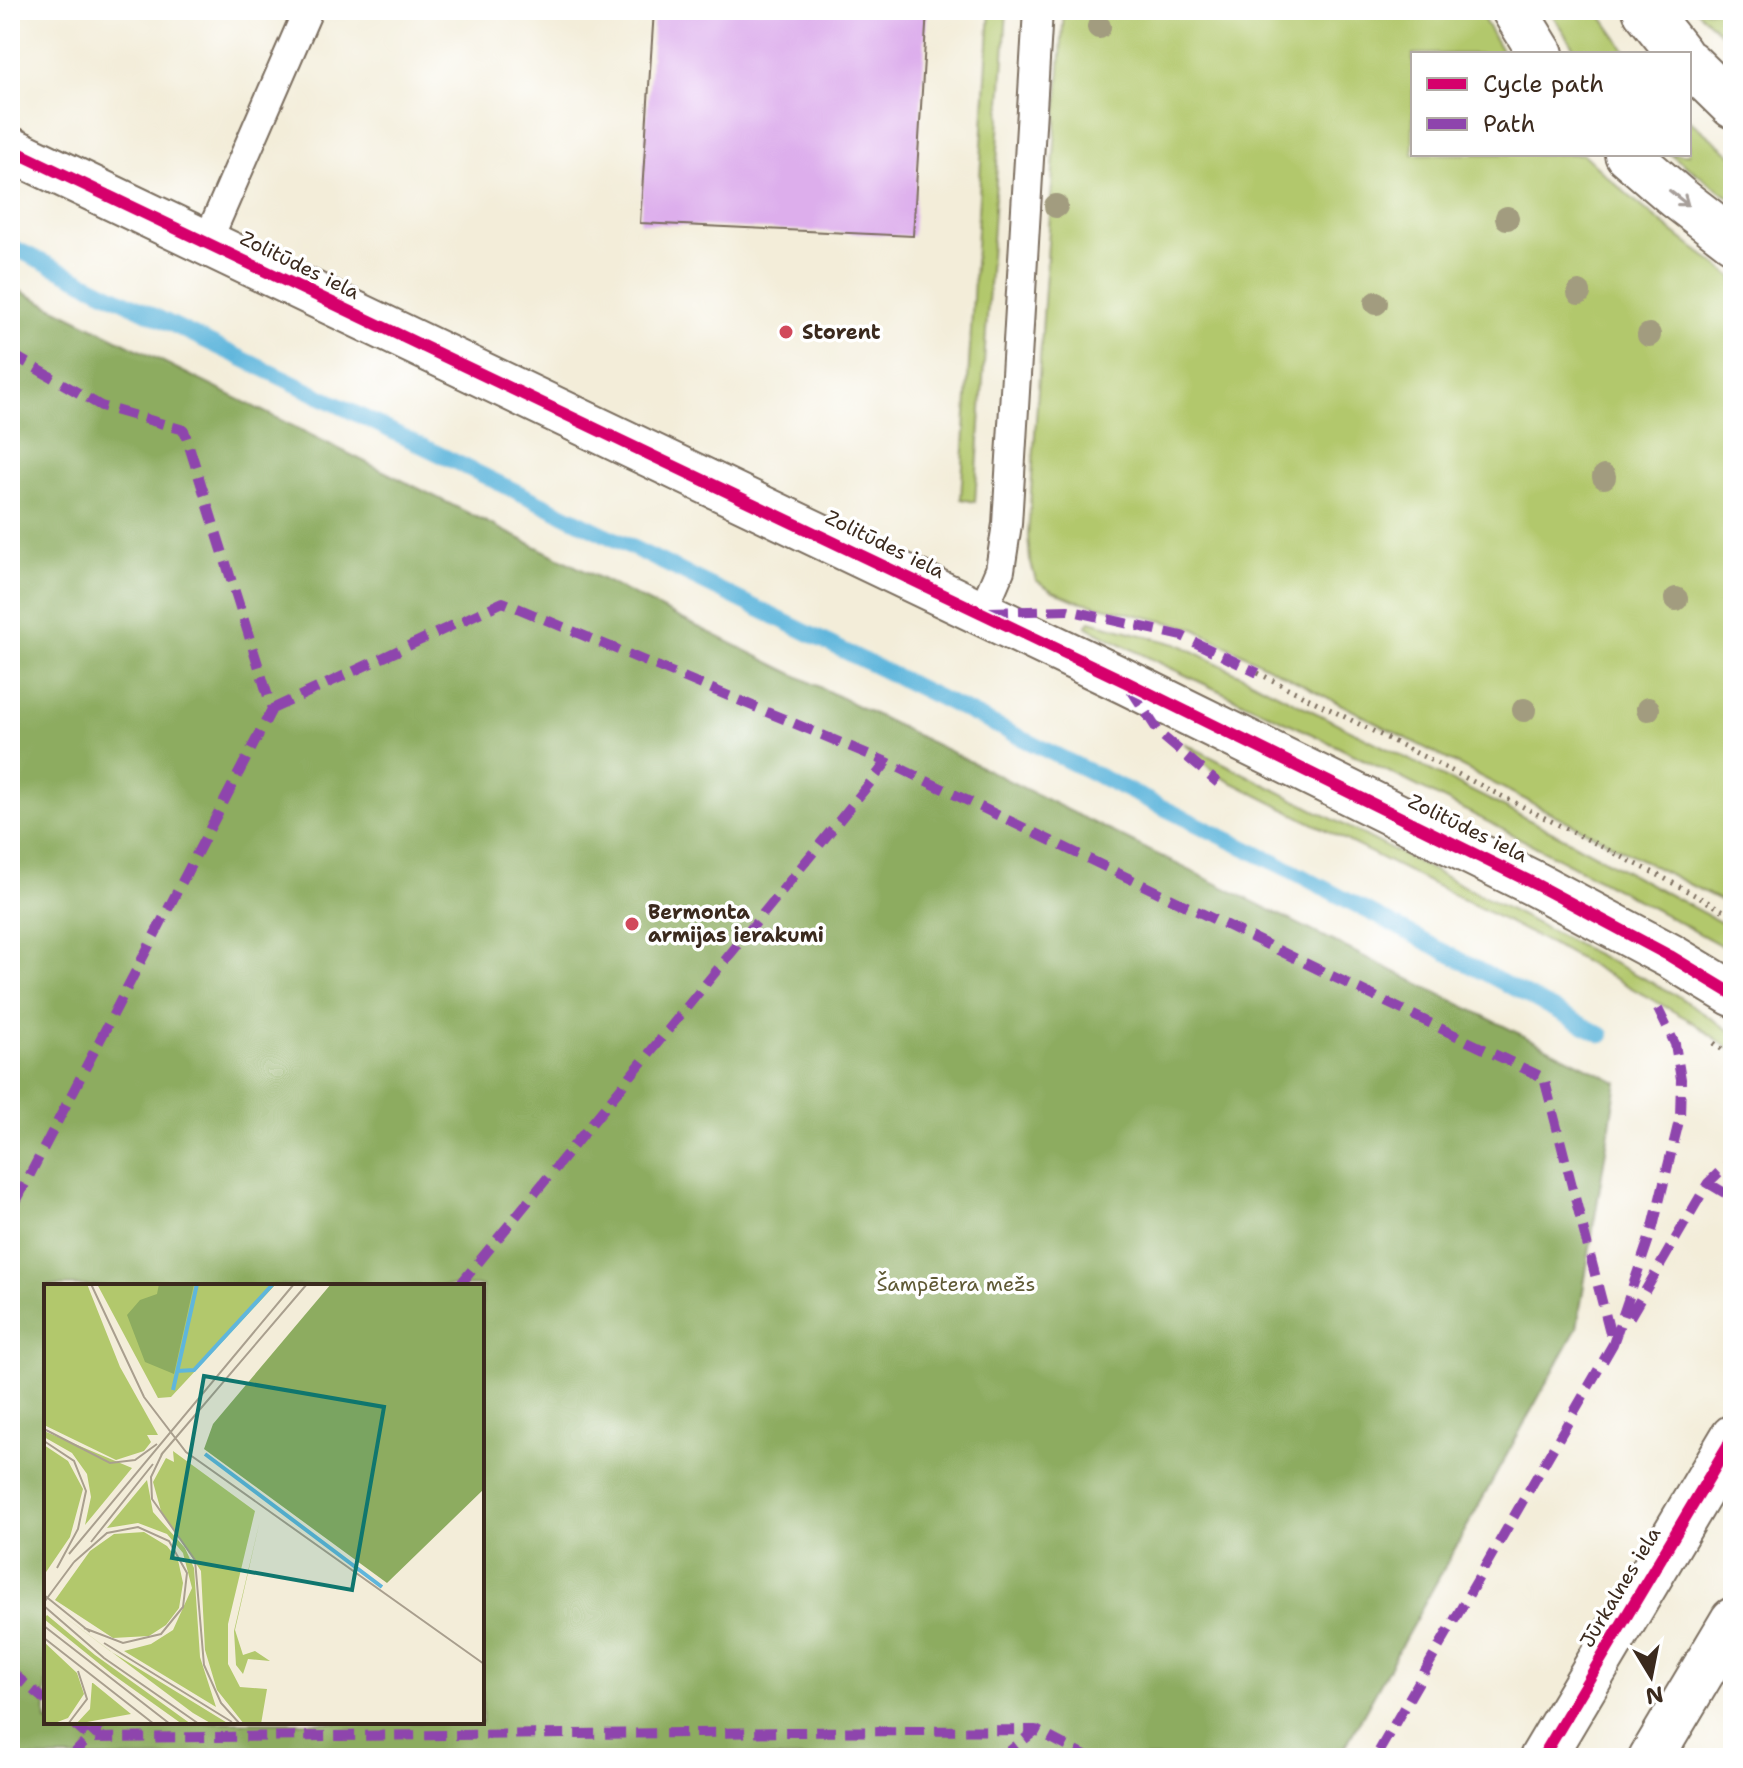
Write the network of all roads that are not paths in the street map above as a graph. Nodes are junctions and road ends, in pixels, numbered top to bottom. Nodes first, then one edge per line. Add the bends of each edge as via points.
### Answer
1 (308, 10) edge
2 (1038, 10) edge
3 (1514, 10) edge
4 (1645, 10) edge
5 (1540, 52) edge
6 (1678, 52) edge
7 (1691, 65) edge
8 (1733, 106) edge
9 (10, 149) edge
10 (1629, 156) edge
11 (1733, 240) edge
12 (207, 242) junction
13 (982, 612) junction
14 (1733, 994) edge
15 (1733, 1437) edge
16 (1733, 1620) edge
17 (1542, 1758) edge
18 (1651, 1758) edge

1 - 12 lane
2 - 13 lane via 1007,524 1000,570
3 - 5 main road
4 - 6 main road
7 - 8 main road
9 - 12 main road, Zolitūdes iela
10 -> 11 main road
12 - 13 main road, Zolitūdes iela
13 - 14 main road, Zolitūdes iela via 1535,884
15 - 17 main road, Jūrkalnes iela
16 - 18 main road

